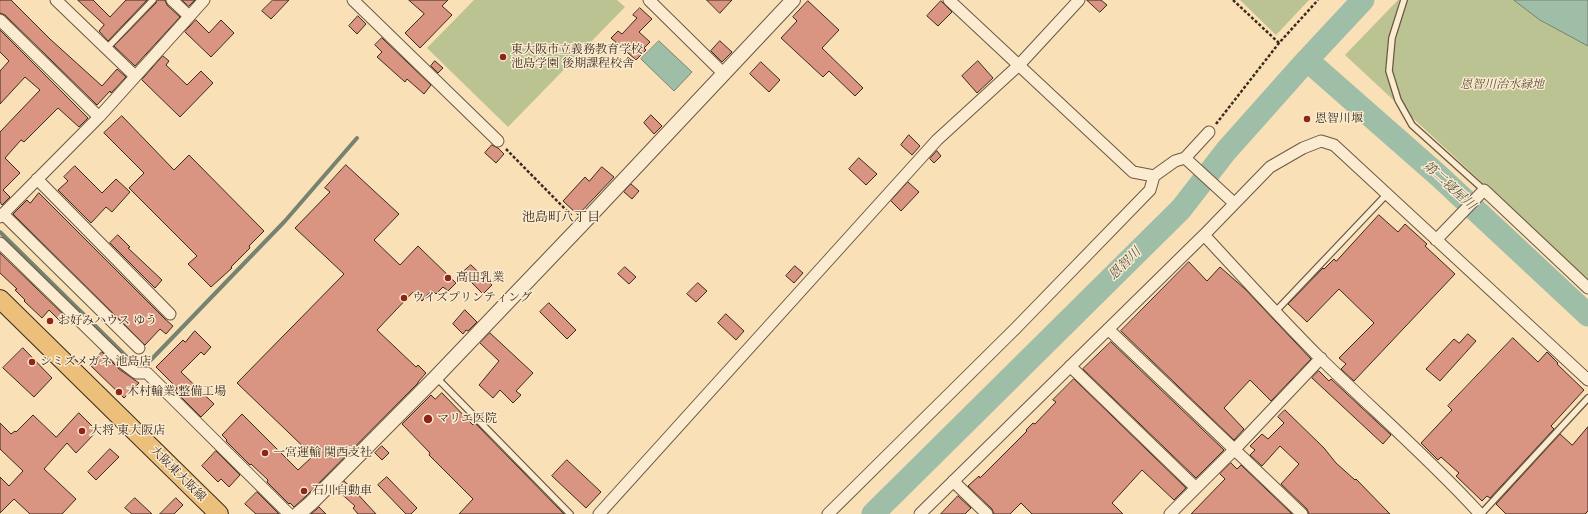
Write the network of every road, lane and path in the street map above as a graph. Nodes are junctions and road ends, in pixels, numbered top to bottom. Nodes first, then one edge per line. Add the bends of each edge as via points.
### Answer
1 (56, 0) edge
2 (153, 0) edge
3 (172, 0) edge
4 (204, 0) edge
5 (353, 0) edge
6 (649, 0) edge
7 (793, 0) edge
8 (949, 0) edge
9 (1079, 0) edge
10 (1233, 0) edge
11 (1318, 0) edge
12 (1404, 0) edge
13 (189, 16) junction
14 (0, 20) edge
15 (1279, 43) junction
16 (106, 49) junction
17 (1019, 65) junction
18 (723, 73) junction
19 (135, 76) junction
20 (99, 116) junction
21 (1209, 132) joint
22 (498, 141) joint
23 (1185, 158) junction
24 (1154, 176) junction
25 (37, 179) junction
26 (1484, 190) junction
27 (1387, 194) junction
28 (1234, 203) junction
29 (1, 216) edge
30 (581, 225) junction
31 (1204, 235) junction
32 (1436, 240) junction
33 (0, 243) edge
34 (1588, 288) edge
35 (0, 299) edge
36 (1275, 312) junction
37 (170, 314) dead end
38 (1108, 329) junction
39 (138, 348) dead end
40 (1321, 358) junction
41 (1070, 366) junction
42 (436, 376) junction
43 (1588, 380) edge
44 (1588, 398) edge
45 (1234, 450) junction
46 (953, 481) junction
47 (1196, 488) junction
48 (219, 514) edge
49 (289, 514) edge
50 (298, 514) edge
51 (570, 514) edge
52 (600, 514) edge
53 (828, 514) edge
54 (920, 514) edge
55 (987, 514) edge
56 (1170, 514) edge
57 (1302, 514) edge
58 (1481, 514) edge

1 - 16 street
2 - 16 lane
3 - 13 street
4 - 13 street
5 - 22 street
6 - 18 street
7 - 18 street
8 - 17 street
9 - 17 street
10 - 15 path
11 - 15 path
12 - 26 lane via 1392,38 1390,71 1398,100 1412,125
13 - 19 street
14 - 20 street
15 - 21 path
16 - 19 street
17 - 24 street via 1133,172
17 - 52 street via 937,140
18 - 30 street
19 - 20 street
20 - 25 street
21 - 23 street
22 - 30 path
23 - 24 street via 1175,161
23 - 28 street
24 - 53 street via 1150,190 1016,328
25 - 29 street
25 - 37 street
26 - 32 street
26 - 34 street
27 - 28 street via 1334,145 1321,141 1270,167
27 - 32 street
27 - 36 lane
28 - 31 street
29 - 39 street
30 - 42 street
31 - 36 street
31 - 38 street
32 - 43 street
33 - 49 street via 123,363 136,373 147,373
35 - 48 main road, 大阪東大阪線
36 - 40 street
38 - 41 street
38 - 45 street
40 - 45 street
40 - 58 street
41 - 46 street
41 - 47 street
42 - 50 street
42 - 51 lane
44 - 58 lane
45 - 47 street
45 - 57 street
46 - 54 street
46 - 55 street
47 - 56 street

